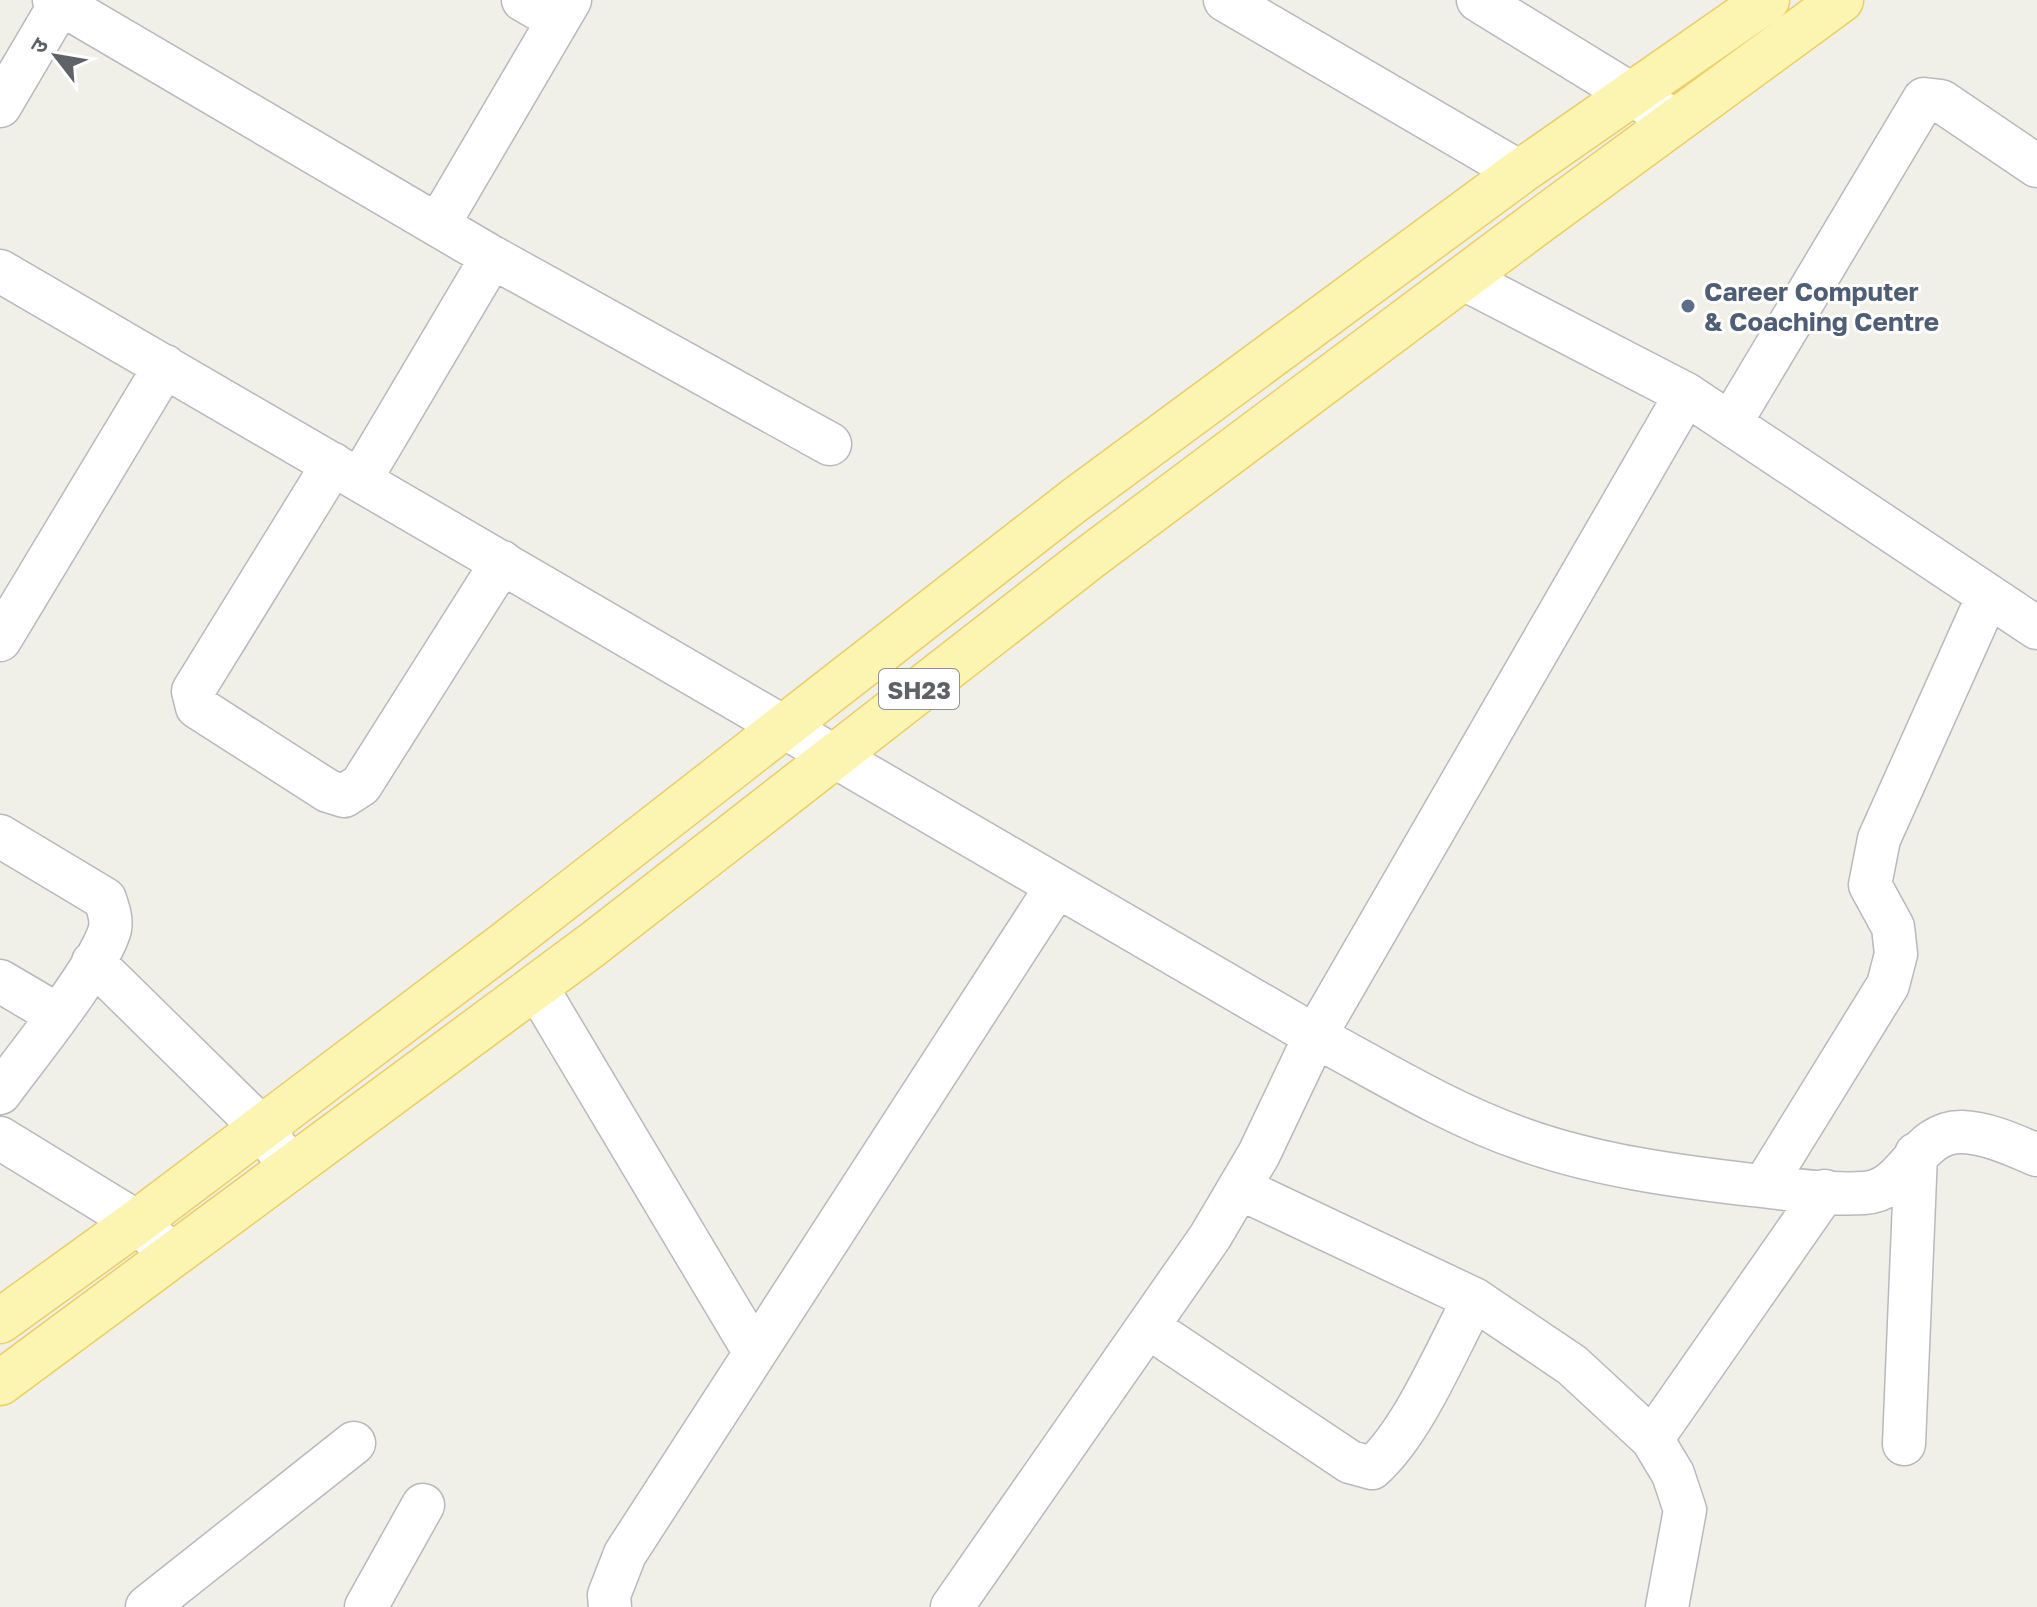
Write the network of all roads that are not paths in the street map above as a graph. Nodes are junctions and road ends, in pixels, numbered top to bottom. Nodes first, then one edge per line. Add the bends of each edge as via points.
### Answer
1 (1225, 0) edge
2 (1478, 0) edge
3 (1767, 0) edge
4 (1841, 0) edge
5 (57, 2) edge
6 (550, 7) edge
7 (1629, 94) junction
8 (0, 106) edge
9 (1675, 121) junction
10 (2037, 166) edge
11 (1520, 172) junction
12 (438, 225) junction
13 (492, 257) junction
14 (0, 271) edge
15 (1464, 279) junction
16 (165, 366) junction
17 (1686, 394) junction
18 (1731, 422) junction
19 (830, 444) dead end
20 (347, 472) junction
21 (502, 562) junction
22 (1987, 598) junction
23 (2037, 628) edge
24 (0, 640) edge
25 (782, 728) junction
26 (832, 757) junction
27 (0, 836) edge
28 (1057, 886) junction
29 (93, 962) junction
30 (0, 981) edge
31 (536, 986) junction
32 (56, 1014) junction
33 (1315, 1036) junction
34 (0, 1093) edge
35 (261, 1127) junction
36 (0, 1138) edge
37 (1916, 1154) junction
38 (2037, 1155) edge
39 (291, 1168) junction
40 (1764, 1186) junction
41 (1239, 1188) junction
42 (1825, 1191) junction
43 (137, 1222) junction
44 (172, 1255) junction
45 (1474, 1299) junction
46 (0, 1321) edge
47 (1148, 1327) junction
48 (755, 1353) junction
49 (0, 1383) edge
50 (1652, 1439) junction
51 (354, 1443) dead end
52 (1904, 1444) dead end
53 (423, 1505) dead end
54 (147, 1607) edge
55 (366, 1607) edge
56 (610, 1607) edge
57 (952, 1607) edge
58 (1667, 1607) edge

1 - 11 street
2 - 7 street
3 - 7 main road, SH23
4 - 9 main road, SH23
5 - 8 street
5 - 12 street
6 - 12 street
7 - 9 street
7 - 11 main road, SH23
9 - 15 main road, SH23
10 - 18 street via 1941,101 1924,99
11 - 25 main road, SH23 via 1075,500
12 - 13 street
13 - 19 street
13 - 20 street
14 - 16 street
15 - 17 street
15 - 26 main road, SH23
16 - 20 street
16 - 24 street
17 - 18 street
17 - 33 street
18 - 22 street
20 - 21 street
20 - 21 street via 193,691 197,707 328,791 344,796 361,785
21 - 25 street
22 - 23 street
22 - 40 street via 1879,839 1872,866 1870,885 1893,927 1896,954 1888,985
25 - 26 street
25 - 35 main road, SH23
26 - 28 street
26 - 31 main road, SH23
27 - 29 street via 105,899 110,930
28 - 33 street
28 - 48 street
29 - 32 street
29 - 35 street
30 - 32 street
31 - 39 main road, SH23
31 - 48 street
32 - 34 street
33 - 40 street via 1454,1110 1523,1140 1657,1171
33 - 41 street
35 - 39 street
35 - 43 main road, SH23
36 - 43 street
37 - 38 street via 1939,1135 1960,1132 1986,1135
37 - 42 street via 1893,1183 1872,1193
37 - 52 street
39 - 44 main road, SH23
40 - 42 street
41 - 45 street
41 - 47 street
42 - 50 street
43 - 44 street
43 - 46 main road, SH23
44 - 49 main road, SH23
45 - 47 street via 1403,1430 1372,1468 1350,1462
45 - 50 street via 1572,1365
47 - 57 street
48 - 56 street via 625,1554 609,1595
50 - 58 street via 1673,1474 1685,1510
51 - 54 street
53 - 55 street

